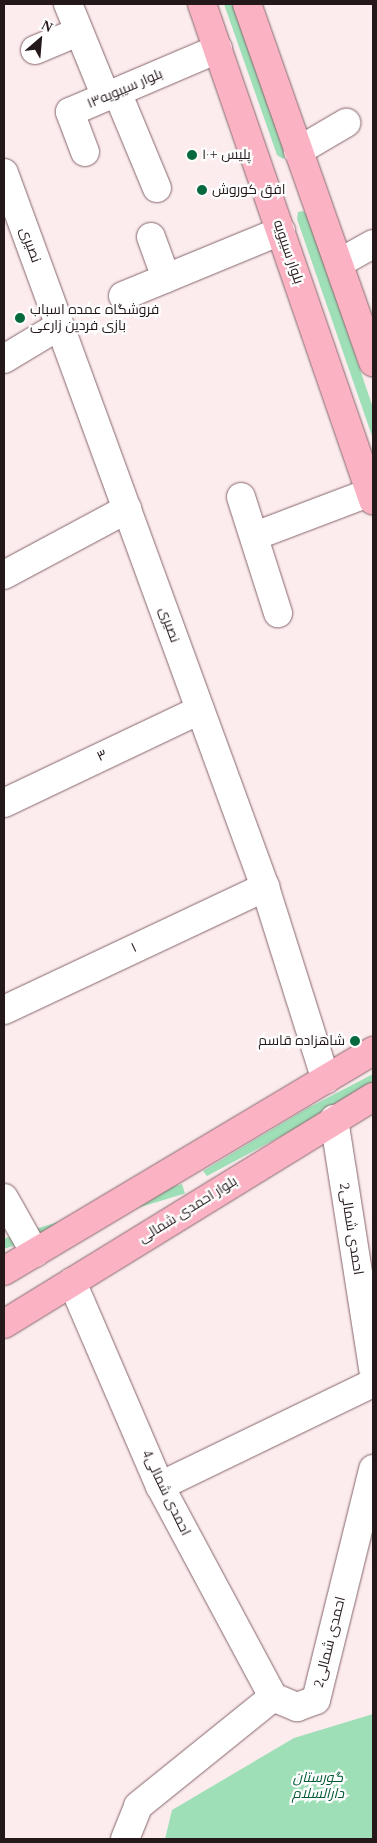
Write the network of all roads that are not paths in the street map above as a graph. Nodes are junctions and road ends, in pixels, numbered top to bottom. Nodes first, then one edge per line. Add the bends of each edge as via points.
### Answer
1 (68, 4) edge
2 (202, 4) edge
3 (247, 4) edge
4 (78, 32) junction
5 (218, 49) junction
6 (35, 50) dead end
7 (111, 95) junction
8 (346, 123) dead end
9 (298, 151) junction
10 (85, 152) dead end
11 (4, 173) edge
12 (310, 186) junction
13 (157, 188) dead end
14 (271, 201) junction
15 (281, 231) junction
16 (150, 237) dead end
17 (373, 244) edge
18 (339, 263) junction
19 (166, 278) junction
20 (123, 296) dead end
21 (60, 326) junction
22 (4, 359) edge
23 (373, 362) edge
24 (372, 496) edge
25 (241, 497) dead end
26 (127, 509) junction
27 (255, 536) junction
28 (4, 575) edge
29 (278, 613) dead end
30 (200, 710) junction
31 (4, 803) edge
32 (265, 887) junction
33 (4, 1010) edge
34 (373, 1051) edge
35 (326, 1080) junction
36 (373, 1097) edge
37 (334, 1119) junction
38 (4, 1198) edge
39 (35, 1253) junction
40 (4, 1271) edge
41 (72, 1282) junction
42 (4, 1324) edge
43 (373, 1369) edge
44 (373, 1383) edge
45 (373, 1469) edge
46 (160, 1486) junction
47 (273, 1697) junction
48 (125, 1839) edge

1 - 4 street
2 - 5 main road, بلوار سیبویه
3 - 9 main road
4 - 6 street
4 - 7 street
5 - 7 street, بلوار سیبویه۱۳
5 - 14 main road, بلوار سیبویه
7 - 10 street, بلوار سیبویه۱۳ via 70,112
7 - 13 street
8 - 9 street
9 - 12 main road
11 - 21 street, نصیری
12 - 14 main road
12 - 18 main road
14 - 15 main road, بلوار سیبویه
15 - 19 street
15 - 24 main road, بلوار سیبویه
16 - 19 street
17 - 18 street
18 - 23 main road
19 - 20 street
21 - 22 street
21 - 26 street, نصیری
24 - 27 street
25 - 27 street
26 - 28 street
26 - 30 street, نصیری
27 - 29 street
30 - 31 street, ۳
30 - 32 street, نصیری
32 - 33 street, ۱
32 - 35 street, نصیری
34 - 35 main road
35 - 39 main road
36 - 37 main road, بلوار احمدی شمالی
37 - 41 main road, بلوار احمدی شمالی
37 - 43 street, 2احمدی شمالی
38 - 39 street
39 - 40 main road
41 - 42 main road, بلوار احمدی شمالی
41 - 46 street, 4احمدی شمالی
44 - 46 street
45 - 47 street, 2احمدی شمالی via 316,1700 297,1707
46 - 47 street, 4احمدی شمالی
47 - 48 street via 138,1806

